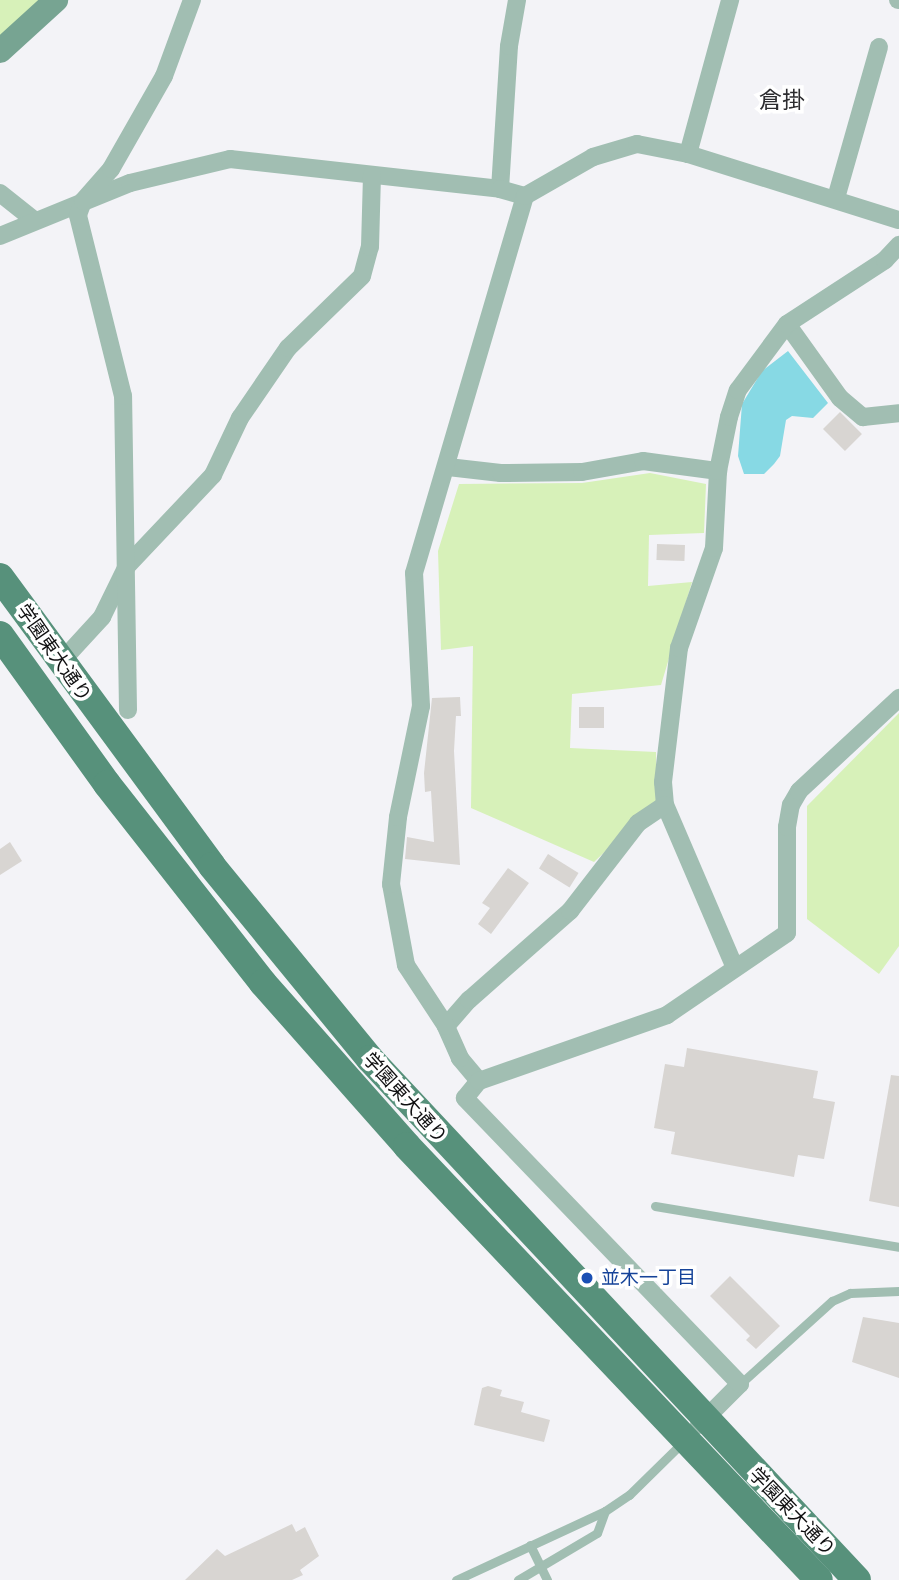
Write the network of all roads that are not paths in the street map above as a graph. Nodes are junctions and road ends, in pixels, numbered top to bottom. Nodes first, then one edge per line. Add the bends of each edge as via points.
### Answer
1 (56, 0) edge
2 (192, 0) edge
3 (517, 0) edge
4 (730, 0) edge
5 (879, 47) dead end
6 (0, 51) edge
7 (688, 154) junction
8 (372, 175) junction
9 (500, 189) junction
10 (0, 193) edge
11 (525, 196) junction
12 (836, 198) junction
13 (83, 201) junction
14 (34, 220) junction
15 (899, 220) edge
16 (0, 236) edge
17 (899, 245) edge
18 (787, 324) junction
19 (899, 412) edge
20 (448, 467) junction
21 (718, 471) junction
22 (127, 566) junction
23 (0, 577) edge
24 (0, 635) edge
25 (59, 664) junction
26 (899, 698) edge
27 (128, 710) dead end
28 (665, 805) junction
29 (735, 968) junction
30 (446, 1026) junction
31 (479, 1081) junction
32 (655, 1206) dead end
33 (899, 1247) edge
34 (899, 1291) edge
35 (740, 1384) junction
36 (704, 1420) junction
37 (683, 1442) junction
38 (605, 1511) junction
39 (530, 1545) junction
40 (541, 1569) junction
41 (456, 1580) edge
42 (518, 1580) edge
43 (547, 1580) edge
44 (820, 1580) edge
45 (857, 1580) edge

1 - 6 street
2 - 13 street via 164,76 111,169
3 - 9 street via 509,46
4 - 7 street
5 - 12 street
7 - 11 street via 637,144 593,157
7 - 12 street
8 - 9 street
8 - 13 street via 230,159 130,183
8 - 22 street via 370,247 362,276 288,348 240,418 213,475
9 - 11 street
10 - 14 street
11 - 20 street
12 - 15 street
13 - 14 street
13 - 22 street via 78,215 80,233 123,397
14 - 16 street
17 - 18 street via 885,260
18 - 19 street via 840,398 863,417
18 - 21 street via 738,390
20 - 21 street via 501,473 582,471 643,461
20 - 30 street via 414,573 421,706 398,817 391,884 406,965
21 - 28 street via 714,548 679,648 670,703
22 - 25 street via 102,617
22 - 27 street
23 - 25 main road, 学園東大通り
24 - 37 main road, 学園東大通り via 107,784 263,983 407,1146
25 - 36 main road, 学園東大通り via 212,866 370,1059
26 - 29 street via 799,791 787,827 787,933
28 - 29 street
28 - 30 street via 638,823 570,911
29 - 31 street via 667,1015
30 - 31 street via 460,1058
31 - 35 street via 465,1098
32 - 33 lane
34 - 35 lane via 850,1293 832,1301
35 - 36 street
36 - 37 street
36 - 45 main road, 学園東大通り
37 - 38 lane via 629,1496
37 - 44 main road, 学園東大通り
38 - 39 lane
38 - 40 lane via 597,1533
39 - 40 lane
39 - 41 lane
40 - 42 lane
40 - 43 lane

